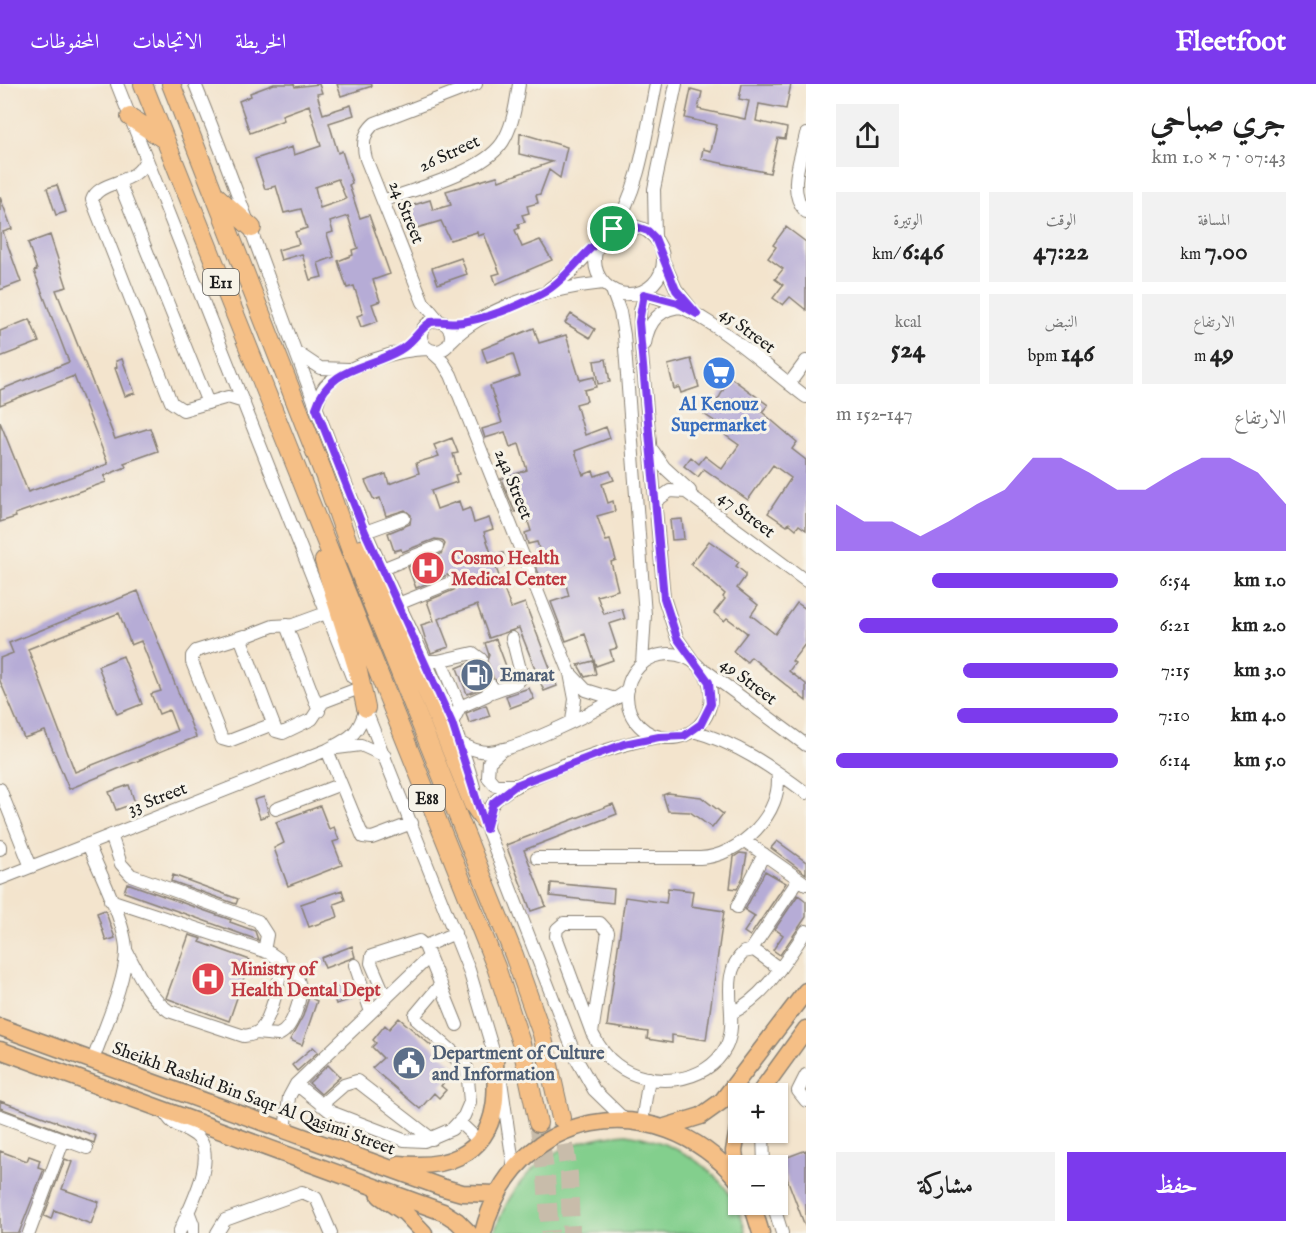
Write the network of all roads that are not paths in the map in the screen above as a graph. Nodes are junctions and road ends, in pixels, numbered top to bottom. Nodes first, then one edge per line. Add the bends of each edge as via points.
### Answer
1 (117, 84) edge
2 (143, 84) edge
3 (171, 84) edge
4 (195, 84) edge
5 (476, 84) edge
6 (519, 84) edge
7 (656, 84) edge
8 (676, 84) edge
9 (130, 117) junction
10 (806, 134) edge
11 (165, 140) junction
12 (146, 158) junction
13 (119, 182) junction
14 (215, 195) junction
15 (383, 201) junction
16 (806, 212) edge
17 (252, 228) junction
18 (613, 229) junction
19 (655, 238) junction
20 (600, 241) junction
21 (663, 260) junction
22 (608, 286) junction
23 (643, 292) junction
24 (541, 294) junction
25 (423, 302) junction
26 (685, 307) junction
27 (697, 314) junction
28 (480, 319) junction
29 (442, 323) junction
30 (422, 330) junction
31 (450, 343) junction
32 (430, 350) junction
33 (296, 351) junction
34 (400, 351) junction
35 (642, 357) junction
36 (806, 361) edge
37 (352, 369) junction
38 (451, 375) junction
39 (789, 384) junction
40 (806, 397) edge
41 (244, 402) junction
42 (208, 403) junction
43 (316, 408) junction
44 (651, 446) junction
45 (325, 477) junction
46 (299, 479) junction
47 (695, 496) junction
48 (656, 501) junction
49 (404, 518) dead end
50 (365, 532) junction
51 (437, 547) dead end
52 (382, 569) junction
53 (448, 580) dead end
54 (806, 581) edge
55 (397, 601) junction
56 (326, 614) junction
57 (286, 625) junction
58 (244, 636) junction
59 (512, 638) dead end
60 (481, 658) dead end
61 (445, 660) junction
62 (425, 661) junction
63 (642, 664) junction
64 (696, 664) junction
65 (570, 673) junction
66 (357, 689) junction
67 (628, 690) junction
68 (615, 699) junction
69 (462, 705) junction
70 (366, 708) junction
71 (319, 711) junction
72 (572, 722) junction
73 (452, 723) junction
74 (273, 724) junction
75 (693, 731) junction
76 (659, 737) junction
77 (459, 742) junction
78 (805, 743) edge
79 (504, 749) junction
80 (327, 750) junction
81 (385, 756) junction
82 (777, 771) junction
83 (341, 784) junction
84 (516, 785) junction
85 (0, 789) edge
86 (805, 793) edge
87 (771, 807) junction
88 (276, 809) dead end
89 (412, 823) junction
90 (485, 825) junction
91 (111, 835) junction
92 (746, 841) junction
93 (88, 844) junction
94 (764, 854) junction
95 (537, 858) dead end
96 (31, 867) junction
97 (0, 879) edge
98 (802, 882) edge
99 (110, 900) junction
100 (737, 907) dead end
101 (806, 931) edge
102 (455, 933) junction
103 (126, 950) junction
104 (751, 950) junction
105 (264, 951) junction
106 (427, 951) junction
107 (355, 965) dead end
108 (282, 966) junction
109 (780, 969) junction
110 (441, 984) junction
111 (806, 991) edge
112 (386, 998) junction
113 (371, 1012) junction
114 (732, 1013) junction
115 (457, 1025) dead end
116 (0, 1027) edge
117 (806, 1029) edge
118 (256, 1033) junction
119 (592, 1033) junction
120 (0, 1050) edge
121 (495, 1056) junction
122 (93, 1060) junction
123 (779, 1065) junction
124 (129, 1073) junction
125 (806, 1075) edge
126 (649, 1078) junction
127 (78, 1079) junction
128 (767, 1083) edge
129 (775, 1083) edge
130 (296, 1084) junction
131 (806, 1101) edge
132 (321, 1105) junction
133 (164, 1110) junction
134 (0, 1116) edge
135 (561, 1118) tunnel mouth
136 (634, 1121) junction
137 (459, 1122) junction
138 (538, 1123) tunnel mouth
139 (665, 1127) junction
140 (285, 1131) junction
141 (64, 1139) junction
142 (432, 1139) junction
143 (479, 1141) junction
144 (87, 1148) dead end
145 (371, 1161) junction
146 (514, 1170) junction
147 (728, 1170) edge
148 (364, 1185) junction
149 (498, 1194) junction
150 (188, 1211) junction
151 (758, 1215) edge
152 (776, 1215) edge
153 (32, 1232) edge
154 (179, 1233) edge
155 (193, 1233) edge
156 (217, 1233) edge
157 (331, 1233) edge
158 (424, 1233) edge
159 (469, 1233) edge
160 (483, 1233) edge
161 (761, 1233) edge
162 (782, 1233) edge

1 - 9 street
2 - 11 highway, E11
3 - 14 highway, E11
4 - 17 street
5 - 15 street, 24 Street via 381,120 366,134 366,159
6 - 15 street, 26 Street via 511,124 493,154 478,164
7 - 18 street via 634,186
8 - 19 street via 654,189
9 - 11 highway
9 - 12 street
10 - 16 street via 795,184
11 - 46 highway, E11
12 - 13 street via 139,171
12 - 41 street
13 - 42 street
13 - 42 street via 97,192 92,204 171,402 178,409
14 - 17 highway
14 - 45 highway, E11
15 - 25 street, 24 Street
17 - 33 street
18 - 19 street via 631,225
18 - 20 street
19 - 21 street
20 - 22 street via 594,262
20 - 24 street via 571,272
21 - 23 street via 657,280
21 - 27 street, 45 Street via 676,290
22 - 23 street via 625,294
22 - 24 street
22 - 63 street via 620,312 624,335 645,615
23 - 26 street, 45 Street
23 - 35 street via 639,322
24 - 28 street
25 - 29 street, 24 Street
25 - 30 street, 24 Street
26 - 27 street, 45 Street
26 - 35 street via 663,311 652,321
27 - 39 street, 45 Street
28 - 29 street
28 - 31 street
29 - 30 street via 431,322
29 - 31 street via 450,331
30 - 32 street via 422,342
30 - 34 street
31 - 32 street via 441,351
31 - 38 street, 24a Street
32 - 34 street
32 - 38 street, 24a Street
33 - 37 street via 320,368
33 - 43 street
34 - 37 street
35 - 44 street
36 - 39 street
37 - 43 street via 326,386
38 - 65 street, 24a Street
39 - 40 street, 45 Street
41 - 42 street via 228,397
41 - 56 street
43 - 50 street
44 - 47 street, 47 Street via 664,466
44 - 48 street
45 - 90 highway via 401,629
45 - 135 highway, E88 via 529,994
46 - 70 highway
46 - 138 highway, E88 via 329,545 496,968 521,1043
47 - 48 street, 47 Street via 675,490
47 - 54 street, 47 Street
48 - 64 street via 667,612 677,638
49 - 50 street
50 - 52 street
51 - 52 street
52 - 55 street
53 - 55 street
55 - 62 street
56 - 57 street
56 - 66 street
57 - 58 street
57 - 71 street
58 - 74 street via 242,642
58 - 74 street via 196,651 192,662 222,739 229,741
59 - 69 street via 522,677 517,683 490,689
60 - 61 street via 473,653
61 - 62 street
61 - 69 street
62 - 73 street
63 - 64 street via 663,654 675,654
63 - 67 street
64 - 75 street via 709,682 711,704
64 - 78 street, 49 Street
65 - 68 street, 24a Street via 586,690
65 - 72 street, 24a Street via 575,706
66 - 70 street
66 - 71 street via 326,700
67 - 68 street
67 - 76 street via 637,723
68 - 72 street
69 - 73 street
70 - 80 street, 33 Street via 357,731
70 - 81 street
71 - 74 street via 315,717 280,733
72 - 79 street
73 - 77 street
75 - 76 street via 675,738
75 - 82 street via 737,747
76 - 84 street via 613,747
77 - 79 street via 481,751
77 - 90 street
79 - 84 street via 489,762 488,777 495,785
80 - 81 street, 33 Street via 361,745
80 - 83 street
80 - 91 street, 33 Street
81 - 89 street
82 - 86 street
82 - 87 street via 778,790
83 - 88 street
83 - 89 street via 363,837 372,838
84 - 90 street via 493,803
85 - 96 street
86 - 87 street via 786,796
87 - 92 street
89 - 102 street
90 - 136 street via 577,1060 594,1090
91 - 93 street, 33 Street
91 - 105 street via 121,864 131,874 258,921 267,935
92 - 94 street
92 - 95 street via 707,858
93 - 96 street, 33 Street
93 - 99 street
94 - 98 street
94 - 100 street
96 - 97 street, 33 Street
98 - 104 street
99 - 103 street
99 - 105 street
101 - 109 street
102 - 106 street
102 - 121 street
103 - 118 street via 149,993 169,1011 238,1035
103 - 122 street via 124,968
104 - 109 street
104 - 114 street via 741,954 731,979 728,999
105 - 108 street via 276,956
106 - 110 street
106 - 112 street
106 - 112 street via 419,941 414,941 372,956 371,963
107 - 113 street
108 - 118 street via 265,1024
108 - 118 street via 295,975 300,988 290,1026 278,1035
109 - 114 street via 756,998
110 - 115 street
110 - 137 street via 416,1012 416,1018 467,1068 470,1102
111 - 139 main road via 722,1101 701,1116
112 - 113 street
113 - 130 street
114 - 126 street via 727,1044 709,1067 687,1077
116 - 122 main road, Sheikh Rashid Bin Saqr Al Qasimi Street
117 - 123 main road
119 - 119 street via 556,936 557,929 564,924 600,923 608,932
119 - 126 street via 616,1065
120 - 127 main road
121 - 143 main road via 494,1110
121 - 146 street
122 - 124 main road, Sheikh Rashid Bin Saqr Al Qasimi Street
123 - 128 main road
123 - 129 street
124 - 127 main road via 121,1082 92,1073
124 - 140 main road, Sheikh Rashid Bin Saqr Al Qasimi Street
125 - 131 street via 798,1091
126 - 136 street
127 - 133 main road
130 - 132 street
130 - 140 street via 289,1097
132 - 142 street via 336,1115 404,1140
132 - 142 street via 348,1082 361,1083
133 - 148 main road
133 - 150 street via 175,1126 200,1139 206,1154
134 - 141 street
136 - 139 main road
136 - 146 main road via 604,1122 564,1133
137 - 142 street
137 - 143 street
139 - 147 main road via 705,1148
140 - 145 main road, Sheikh Rashid Bin Saqr Al Qasimi Street
141 - 144 street
141 - 153 street
143 - 145 main road via 462,1156 441,1165
145 - 149 main road, Sheikh Rashid Bin Saqr Al Qasimi Street via 452,1191
146 - 149 main road
148 - 158 main road via 405,1213
148 - 159 main road via 444,1212
149 - 160 main road
150 - 154 street
150 - 155 street
151 - 161 main road
152 - 162 street
156 - 157 street via 225,1220 302,1192 316,1198

